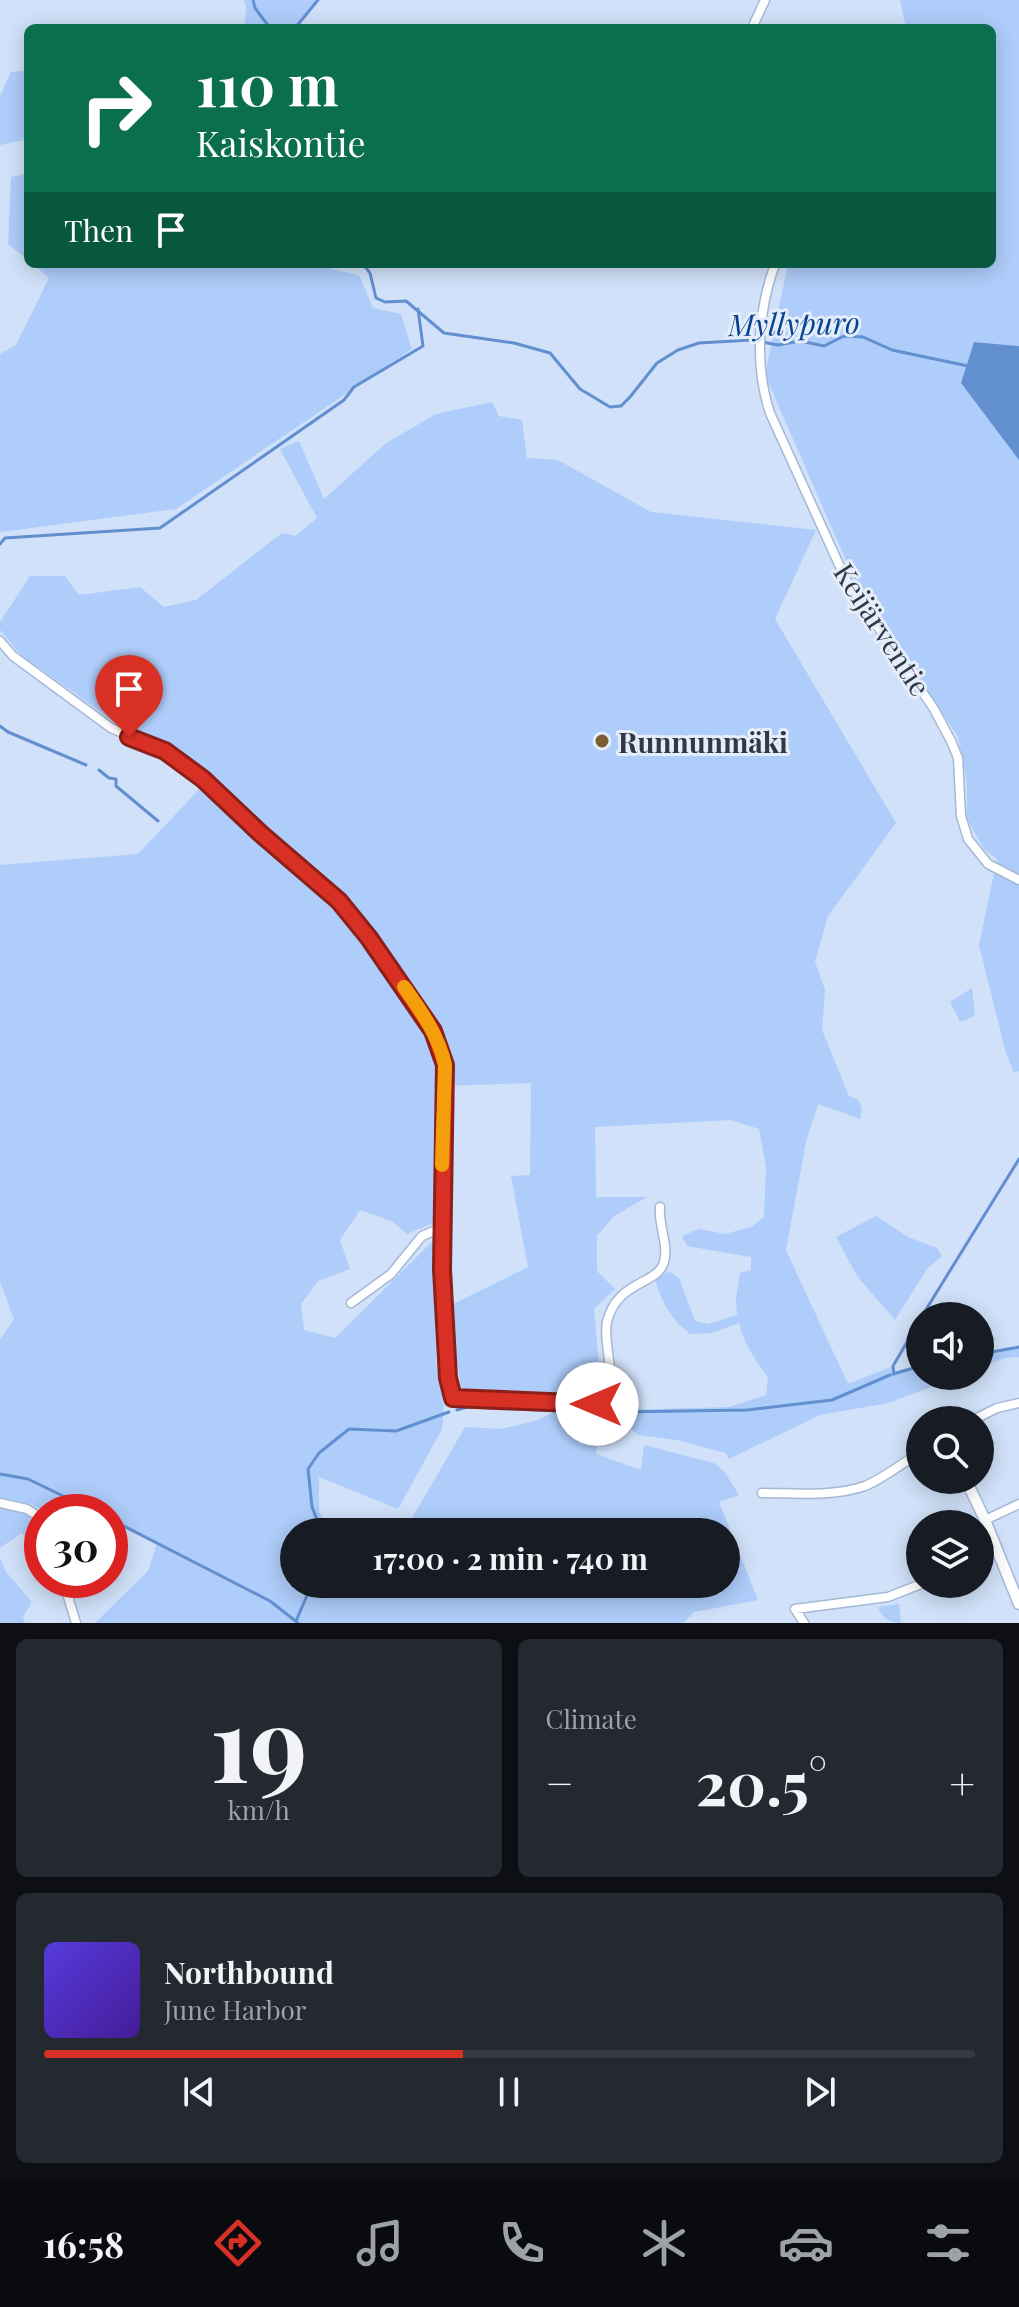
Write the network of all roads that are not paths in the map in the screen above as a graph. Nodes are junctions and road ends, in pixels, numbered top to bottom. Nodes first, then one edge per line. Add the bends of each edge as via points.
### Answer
1 (765, 0) edge
2 (754, 24) edge
3 (774, 268) edge
4 (0, 641) edge
5 (1019, 880) edge
6 (660, 1207) dead end
7 (443, 1227) junction
8 (351, 1303) dead end
9 (1019, 1403) edge
10 (994, 1410) edge
11 (906, 1461) edge
12 (762, 1493) dead end
13 (0, 1503) edge
14 (1019, 1504) edge
15 (24, 1508) edge
16 (994, 1516) edge
17 (995, 1545) edge
18 (906, 1590) edge
19 (68, 1598) edge
20 (1019, 1604) edge
21 (76, 1623) edge
22 (804, 1623) edge

1 - 2 street
3 - 5 street, Keijärventie via 761,329 762,384 770,413 846,580 951,741 968,839 988,864
4 - 7 street via 111,728 165,751 203,779 339,901 369,938 424,1016 443,1055
6 - 7 street via 664,1265 623,1292 609,1314 609,1388 592,1405 453,1398 444,1324
7 - 8 street via 422,1236 391,1274
9 - 10 street
11 - 12 street via 851,1489
13 - 15 street
14 - 16 street
17 - 20 street
18 - 22 street via 795,1609
19 - 21 street

